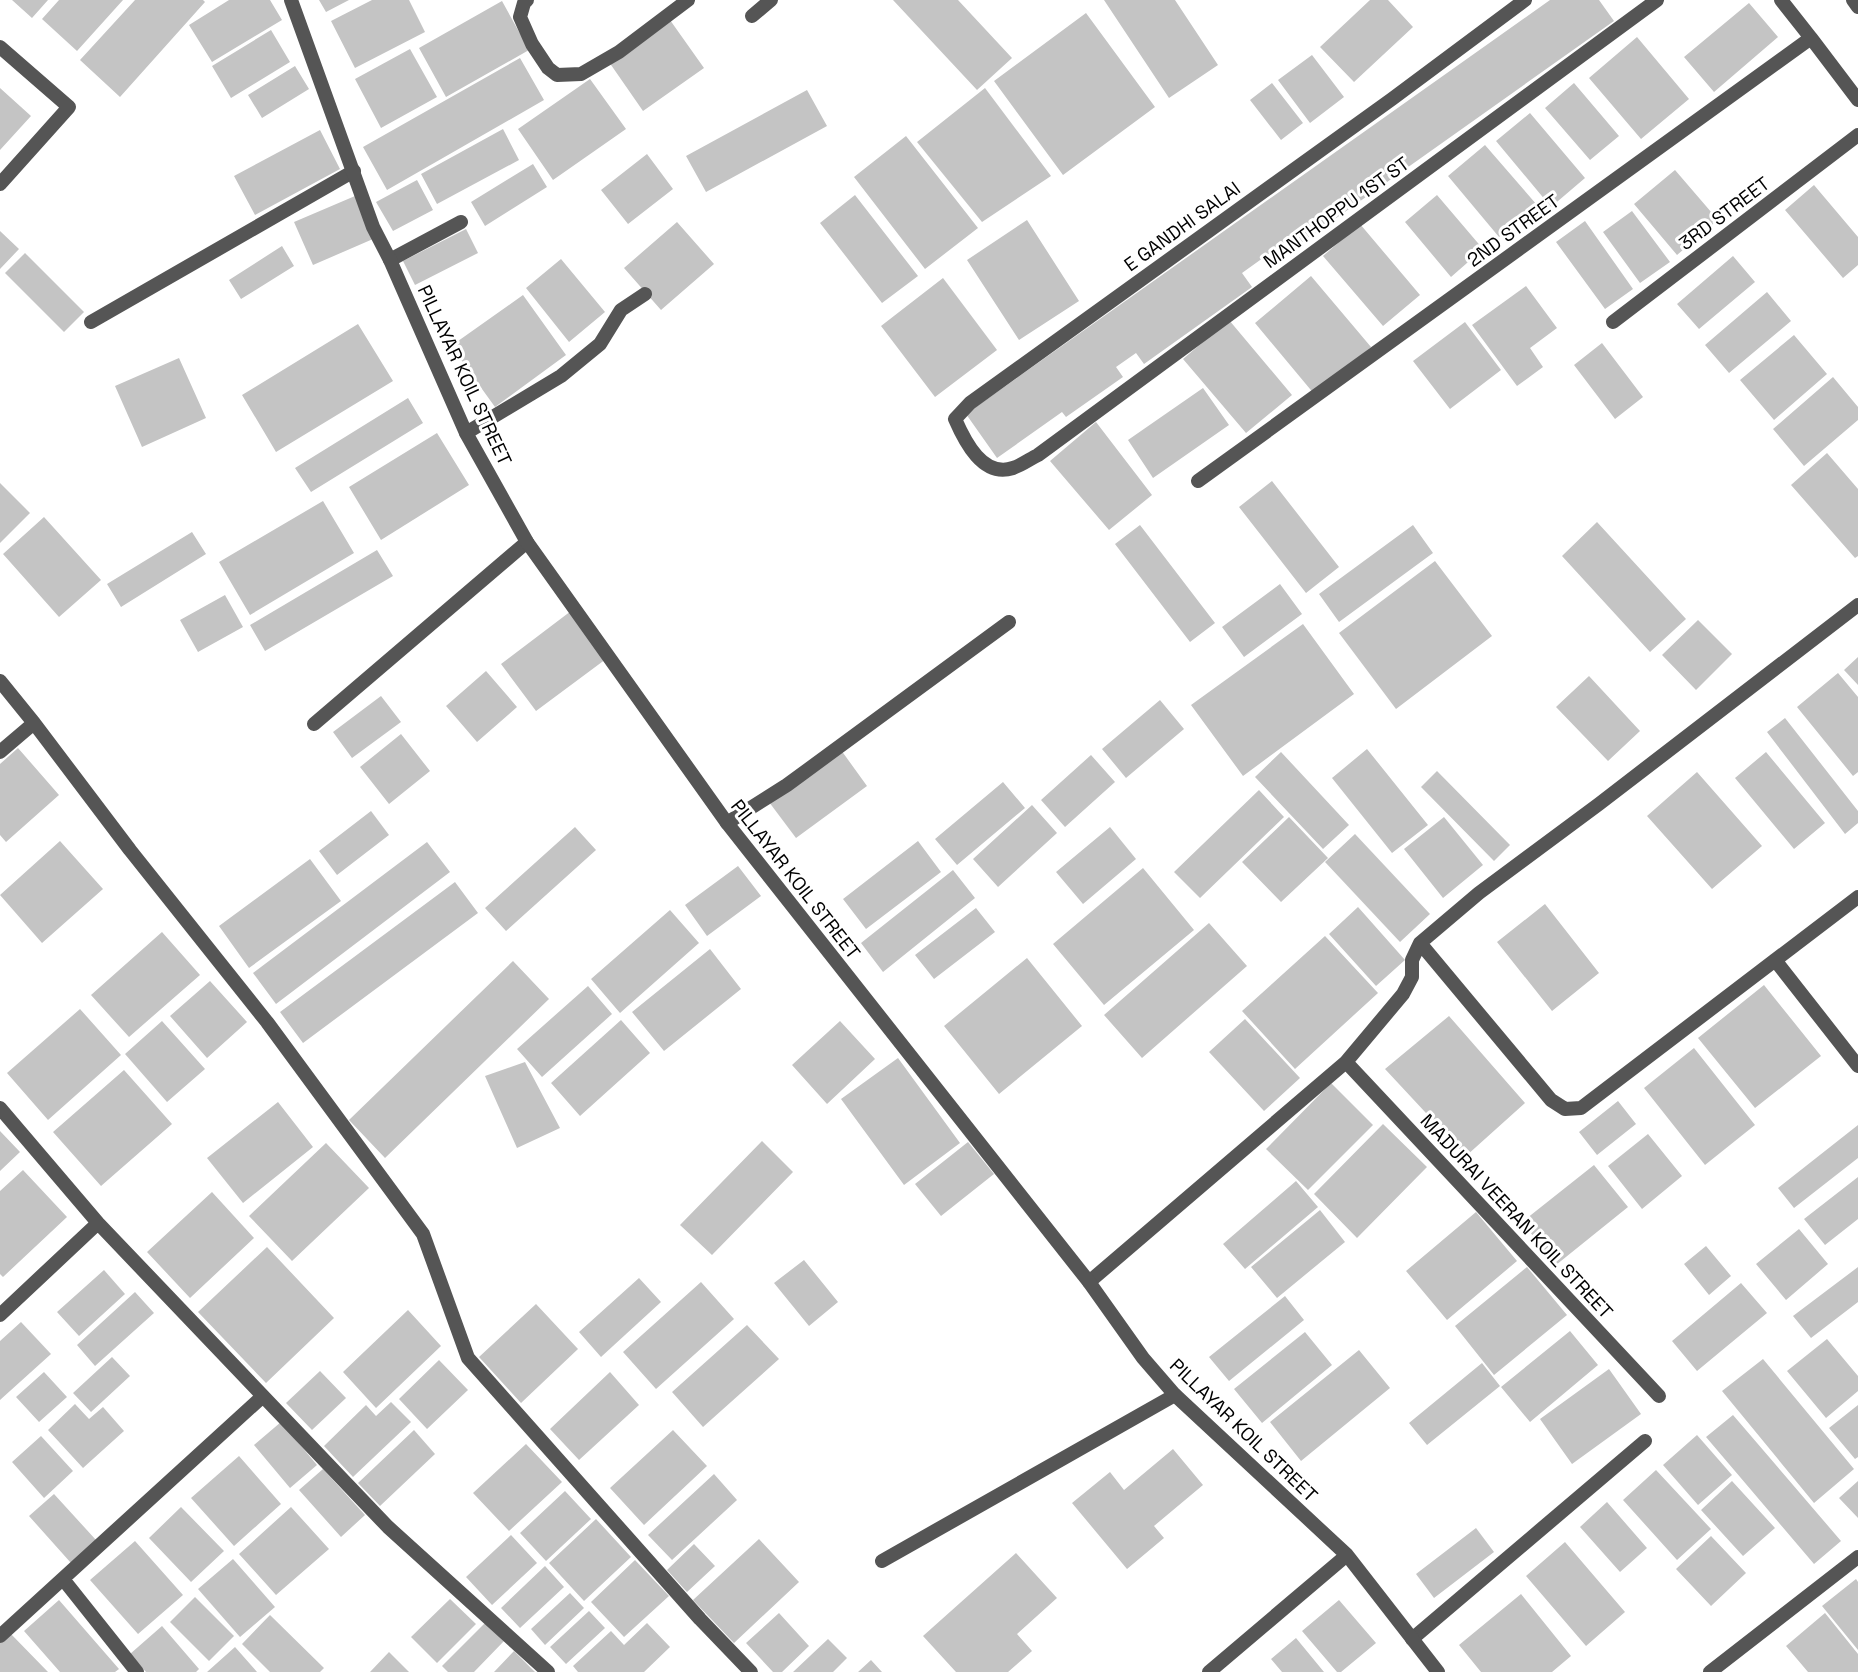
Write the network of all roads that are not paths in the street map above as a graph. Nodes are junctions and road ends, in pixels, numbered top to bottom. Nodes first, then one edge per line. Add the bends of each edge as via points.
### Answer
1 (291, 0) edge
2 (527, 0) edge
3 (688, 0) edge
4 (771, 0) edge
5 (1525, 0) edge
6 (1782, 0) edge
7 (1853, 0) edge
8 (1647, 3) edge
9 (1858, 7) edge
10 (752, 16) dead end
11 (1811, 38) junction
12 (0, 47) edge
13 (1858, 100) edge
14 (1858, 135) edge
15 (354, 171) junction
16 (0, 184) edge
17 (461, 222) dead end
18 (390, 260) junction
19 (645, 293) dead end
20 (91, 322) dead end
21 (1613, 322) dead end
22 (466, 433) junction
23 (1038, 455) joint
24 (1198, 481) dead end
25 (527, 542) junction
26 (1858, 605) edge
27 (1009, 622) dead end
28 (0, 681) edge
29 (34, 723) junction
30 (314, 724) dead end
31 (0, 752) edge
32 (727, 824) junction
33 (1858, 897) edge
34 (1420, 943) junction
35 (1775, 960) junction
36 (1346, 1062) junction
37 (1858, 1066) edge
38 (0, 1108) edge
39 (98, 1223) junction
40 (1089, 1282) junction
41 (0, 1315) edge
42 (1175, 1395) junction
43 (263, 1396) junction
44 (1659, 1396) dead end
45 (1645, 1441) dead end
46 (1347, 1555) junction
47 (1858, 1556) edge
48 (882, 1561) dead end
49 (63, 1578) junction
50 (0, 1636) edge
51 (1412, 1639) junction
52 (137, 1672) edge
53 (548, 1672) edge
54 (751, 1672) edge
55 (1209, 1672) edge
56 (1438, 1672) edge
57 (1710, 1672) edge

1 - 15 street, PILLAYAR KOIL STREET
2 - 3 street via 520,18 532,44 557,75 581,74 619,52
4 - 10 street
5 - 23 street, E GANDHI SALAI via 970,403 956,419 978,458 995,470 1012,468
6 - 11 street
7 - 9 street
8 - 23 street, MANTHOPPU 1ST ST
11 - 13 street
11 - 24 street, 2ND STREET
12 - 16 street via 69,107
14 - 21 street, 3RD STREET
15 - 18 street, PILLAYAR KOIL STREET
15 - 20 street
17 - 18 street
18 - 22 street, PILLAYAR KOIL STREET
19 - 22 street via 621,310 600,344 561,376
22 - 25 street, PILLAYAR KOIL STREET
25 - 30 street
25 - 32 street, PILLAYAR KOIL STREET
26 - 34 street via 1479,893
27 - 32 street
28 - 29 street
29 - 31 street
29 - 54 street via 267,1021 423,1234 467,1359
32 - 40 street, PILLAYAR KOIL STREET
33 - 35 street
34 - 35 street via 1564,1110 1581,1108
34 - 36 street via 1403,994
35 - 37 street
36 - 40 street
36 - 44 street, MADURAI VEERAN KOIL STREET
38 - 39 street
39 - 41 street
39 - 43 street
40 - 42 street, PILLAYAR KOIL STREET
42 - 46 street, PILLAYAR KOIL STREET
42 - 48 street
43 - 49 street
43 - 53 street via 388,1527
45 - 51 street
46 - 51 street, PILLAYAR KOIL STREET
46 - 55 street
47 - 57 street
49 - 50 street
49 - 52 street
51 - 56 street, PILLAYAR KOIL STREET

